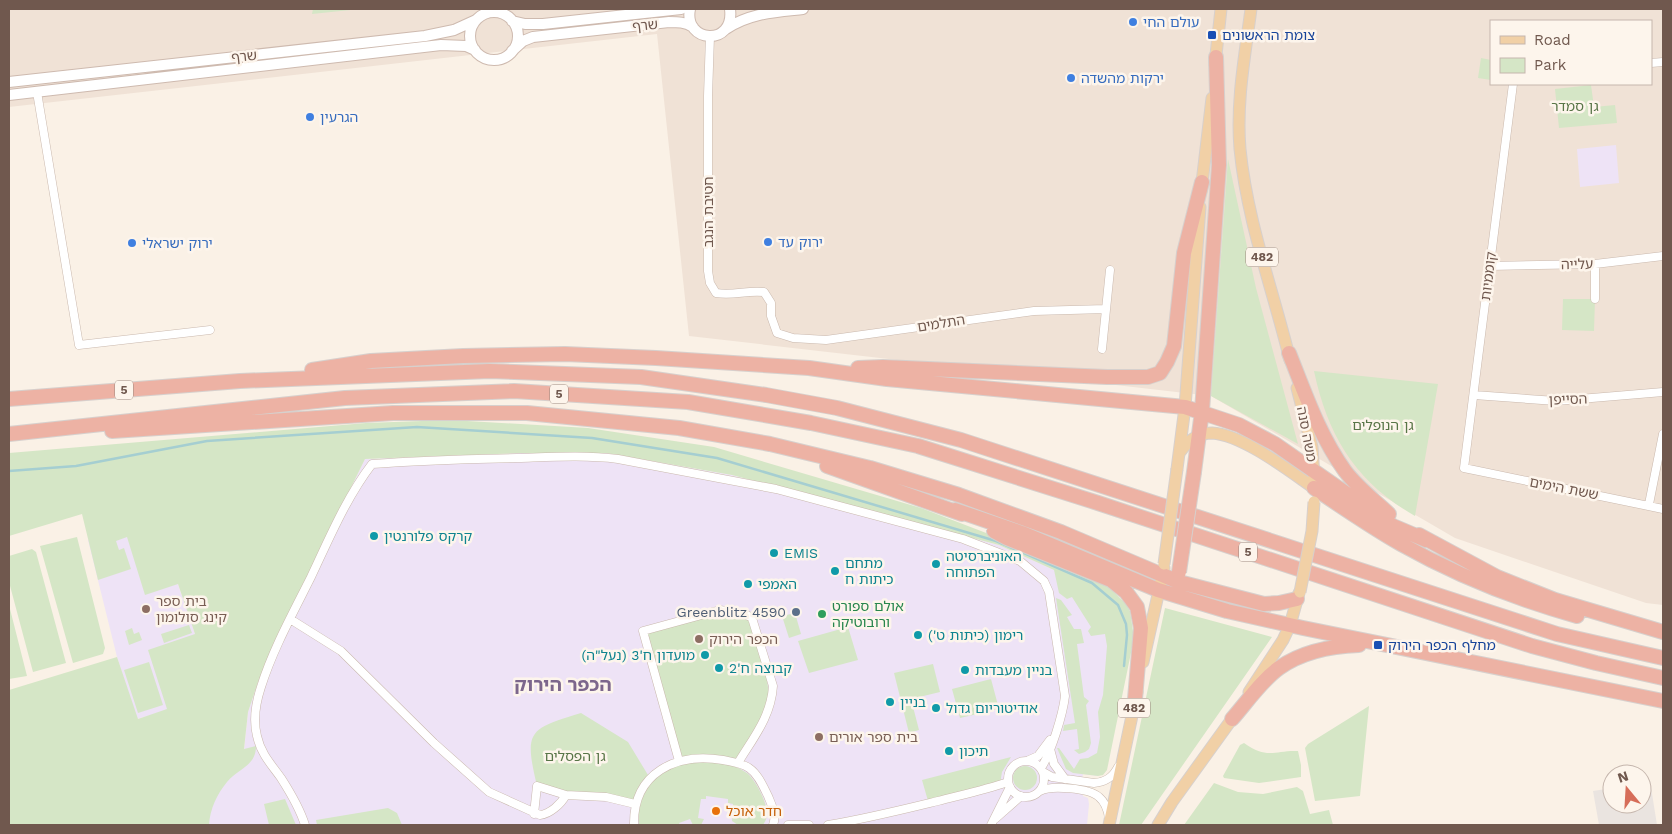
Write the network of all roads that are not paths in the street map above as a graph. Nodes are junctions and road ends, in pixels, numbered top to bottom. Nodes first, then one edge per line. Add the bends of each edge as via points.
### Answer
1 (681, 9) edge
2 (690, 9) edge
3 (730, 9) edge
4 (803, 9) edge
5 (1221, 9) edge
6 (1251, 9) edge
7 (492, 10) edge
8 (476, 20) junction
9 (512, 21) junction
10 (693, 27) junction
11 (726, 29) junction
12 (710, 36) junction
13 (475, 50) junction
14 (512, 51) junction
15 (1216, 57) junction
16 (9, 82) edge
17 (1513, 85) edge
18 (37, 92) junction
19 (9, 95) edge
20 (1202, 182) junction
21 (1663, 256) edge
22 (1595, 264) junction
23 (1490, 266) junction
24 (1110, 270) dead end
25 (1595, 299) dead end
26 (1106, 309) junction
27 (210, 330) dead end
28 (777, 333) joint
29 (1102, 348) dead end
30 (1289, 353) junction
31 (809, 368) junction
32 (240, 381) junction
33 (1663, 392) edge
34 (1474, 395) junction
35 (9, 399) edge
36 (1185, 407) junction
37 (1202, 411) junction
38 (9, 434) edge
39 (1663, 434) edge
40 (1197, 437) junction
41 (9, 438) edge
42 (770, 444) junction
43 (1179, 454) junction
44 (1464, 468) joint
45 (1314, 470) junction
46 (1314, 495) junction
47 (1649, 504) junction
48 (1663, 509) edge
49 (955, 510) junction
50 (1426, 540) junction
51 (1163, 570) junction
52 (1179, 577) junction
53 (1158, 590) junction
54 (1298, 595) junction
55 (1191, 600) junction
56 (290, 619) junction
57 (1290, 625) junction
58 (1663, 633) edge
59 (1378, 643) junction
60 (1663, 658) edge
61 (1663, 678) edge
62 (1135, 699) junction
63 (1663, 701) edge
64 (1232, 719) junction
65 (1054, 734) junction
66 (1050, 749) junction
67 (1122, 759) junction
68 (1028, 760) junction
69 (679, 761) junction
70 (738, 763) junction
71 (1042, 770) junction
72 (1065, 779) junction
73 (1009, 784) junction
74 (1040, 791) junction
75 (566, 795) junction
76 (1021, 796) junction
77 (635, 804) junction
78 (537, 815) junction
79 (992, 823) edge
80 (1109, 824) edge
81 (305, 825) edge
82 (538, 825) edge
83 (634, 825) edge
84 (773, 825) edge
85 (788, 825) edge
86 (809, 825) edge
87 (828, 825) edge
88 (1158, 825) edge

1 - 9 street, שרף via 543,24
2 - 10 street
3 - 11 street
4 - 11 street via 761,14
5 - 15 main road, 482
6 - 30 main road, משה סנה / 482 via 1240,101 1240,147 1255,232
7 - 8 street
7 - 9 street
8 - 13 street via 470,32
8 - 16 street, שרף via 454,30 425,36
9 - 14 street via 518,39
10 - 12 street, שרף
10 - 14 street, שרף via 669,22 534,37 523,41
11 - 12 street
12 - 28 street, חטיבת הנגב via 710,283 716,292 730,295 764,292 772,303 771,316
13 - 14 street via 493,60
13 - 18 street, שרף via 466,46 441,45
15 - 20 main road, 482
15 - 37 highway via 1219,165
17 - 23 street, קוממיות
18 - 19 street, שרף
18 - 27 street via 79,345
20 - 31 highway via 1184,253 1174,346 1160,373 1148,377 1107,377 883,367
20 - 36 main road, 482
21 - 22 street, עלייה
22 - 23 street, עלייה
22 - 25 street
23 - 34 street, קוממיות
24 - 26 street
26 - 28 street, התלמים via 1034,311 826,340 794,338
26 - 29 street
30 - 45 main road, משה סנה / 482 via 1312,447
30 - 50 highway via 1321,433 1346,473 1394,518
31 - 32 highway via 565,354 371,361
31 - 36 highway via 887,379
32 - 35 highway, 5
32 - 60 highway, 5 via 490,371 641,377 837,408 961,440 1557,634
33 - 34 street, הסייפן via 1556,401
34 - 44 street, קוממיות
36 - 37 highway
36 - 43 main road, 482
37 - 40 highway
37 - 45 highway via 1239,425
38 - 61 highway, 5 via 355,397 514,390 688,402 918,446 1532,646
39 - 47 street
40 - 43 main road via 1186,443
40 - 46 main road via 1211,433 1240,441 1283,466
40 - 52 highway, bridge
41 - 42 highway via 393,413 527,413 679,428
42 - 49 highway
42 - 51 highway via 870,468 959,495
43 - 51 main road, 482, bridge
44 - 47 street, ששת הימים
45 - 46 main road, משה סנה / 482
45 - 50 highway via 1393,526
46 - 54 main road, משה סנה / 482, bridge via 1312,531
46 - 58 highway via 1399,543 1484,584 1548,608 1599,622
47 - 48 street, ששת הימים
49 - 53 highway via 1022,533
49 - 62 highway via 1007,538 1111,580 1126,592 1137,607 1141,628
50 - 58 highway via 1497,577 1556,600
51 - 52 highway
51 - 53 main road, 482
52 - 54 highway via 1264,604 1280,603
52 - 55 highway via 1184,595
53 - 55 highway
53 - 62 main road, 482
54 - 57 main road, משה סנה / 482
55 - 57 highway
56 - 65 street via 349,498 372,464 556,457 618,459 776,489 963,539 1020,561 1044,581 1048,592 1065,696
56 - 78 street via 341,651 489,792
56 - 81 street via 260,689 255,719 260,749 281,779
57 - 59 highway
57 - 64 main road, משה סנה / 482
59 - 63 highway
59 - 64 highway via 1334,646 1300,657 1279,668
62 - 67 main road, 482
64 - 88 main road, משה סנה / 482
65 - 66 street
65 - 68 street via 1038,756
66 - 71 street
66 - 72 street via 1054,764
67 - 72 street via 1114,775 1099,782
67 - 80 main road, 482
68 - 71 street
68 - 73 street via 1016,763 1012,768
69 - 70 street via 711,758
69 - 70 street via 643,631 720,610 752,618 772,686 767,715
69 - 77 street via 649,779
70 - 84 street via 750,768 763,785 775,814
71 - 72 street via 1048,776
71 - 74 street via 1044,782
73 - 76 street
73 - 79 street
73 - 87 street
74 - 76 street via 1031,796
74 - 80 street via 1061,787 1094,794 1108,811
75 - 77 street via 606,797
75 - 78 street via 547,814
75 - 78 street via 537,786
76 - 79 street
77 - 83 street
78 - 82 street
85 - 86 street

